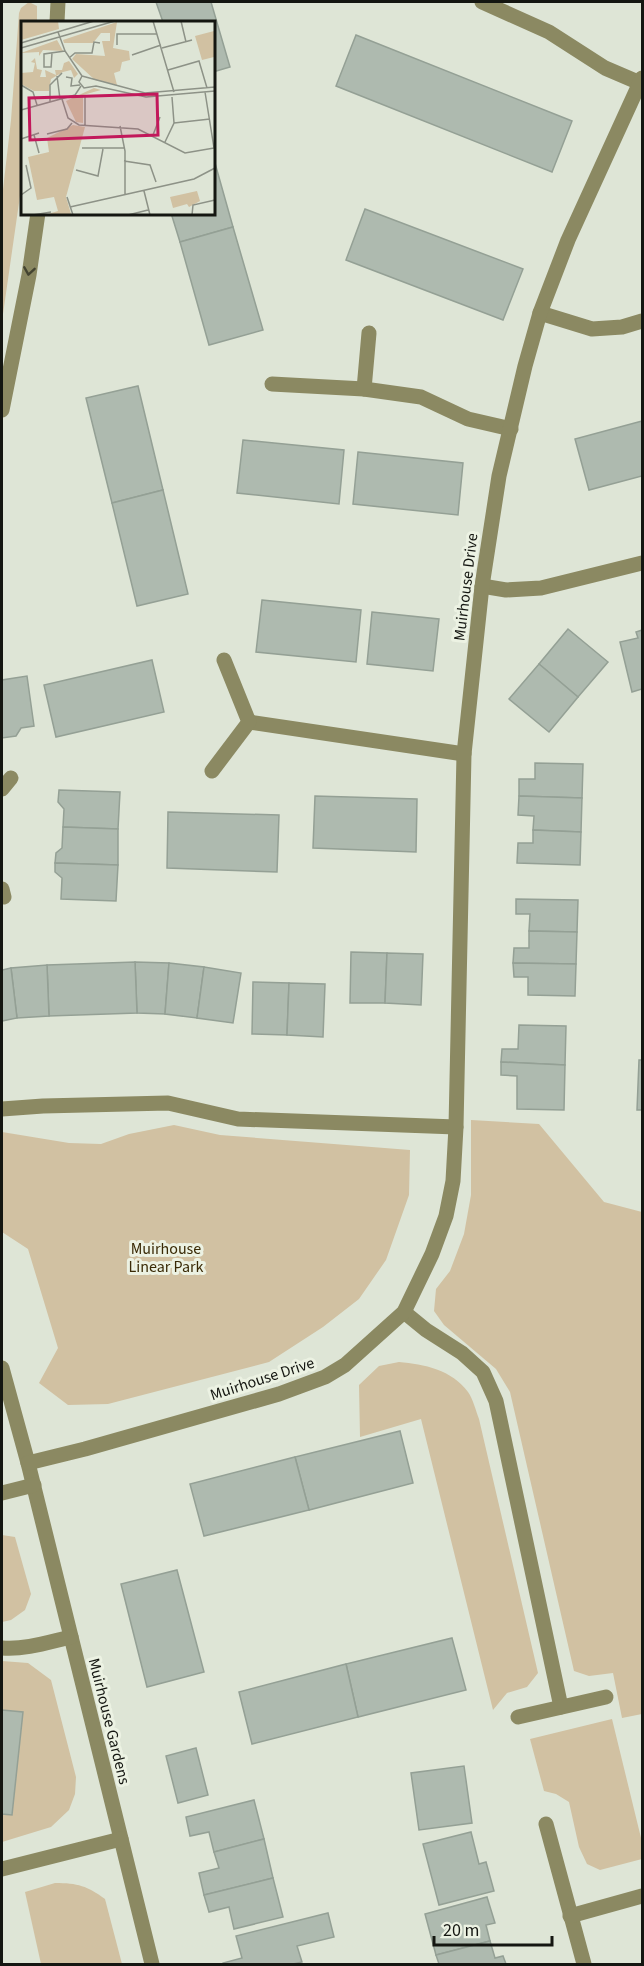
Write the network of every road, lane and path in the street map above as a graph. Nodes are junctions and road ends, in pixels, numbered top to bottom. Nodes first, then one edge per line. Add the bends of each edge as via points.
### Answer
1 (58, 2) edge
2 (482, 2) edge
3 (57, 21) edge
4 (641, 80) edge
5 (38, 214) edge
6 (540, 313) junction
7 (642, 321) edge
8 (369, 333) dead end
9 (272, 384) dead end
10 (364, 389) junction
11 (2, 410) edge
12 (511, 429) junction
13 (642, 563) edge
14 (482, 586) junction
15 (224, 660) dead end
16 (249, 722) junction
17 (464, 754) junction
18 (212, 771) dead end
19 (2, 1109) edge
20 (456, 1127) junction
21 (404, 1312) junction
22 (2, 1368) edge
23 (28, 1463) junction
24 (34, 1485) junction
25 (2, 1493) edge
26 (71, 1637) junction
27 (2, 1648) edge
28 (606, 1697) dead end
29 (561, 1707) junction
30 (518, 1717) dead end
31 (546, 1824) dead end
32 (121, 1839) junction
33 (2, 1869) edge
34 (642, 1896) edge
35 (570, 1916) junction
36 (152, 1965) edge
37 (584, 1965) edge

1 - 3 street
2 - 4 street via 549,32 605,68
4 - 6 street, Muirhouse Drive via 568,240
5 -> 11 street
6 - 7 street via 592,329
6 - 12 street, Muirhouse Drive
8 - 10 street
9 - 10 street
10 - 12 street via 420,397 468,418
12 - 14 street, Muirhouse Drive via 499,476
13 - 14 street via 541,588 506,590
14 - 17 street, Muirhouse Drive
15 - 16 street
16 - 17 street
16 - 18 street
17 - 20 street, Muirhouse Drive
19 - 20 street via 168,1103 238,1119
20 - 21 street, Muirhouse Drive via 446,1216
21 - 23 street, Muirhouse Drive via 345,1365 325,1377 279,1394
21 - 29 street via 483,1372 496,1401
22 - 23 street, Muirhouse Gardens
23 - 24 street, Muirhouse Gardens
24 - 25 street
24 - 26 street, Muirhouse Gardens
26 - 27 street via 29,1647
26 - 32 street, Muirhouse Gardens
28 - 29 street
29 - 30 street
31 - 35 street
32 - 33 street
32 - 36 street, Muirhouse Gardens
34 - 35 street
35 - 37 street

